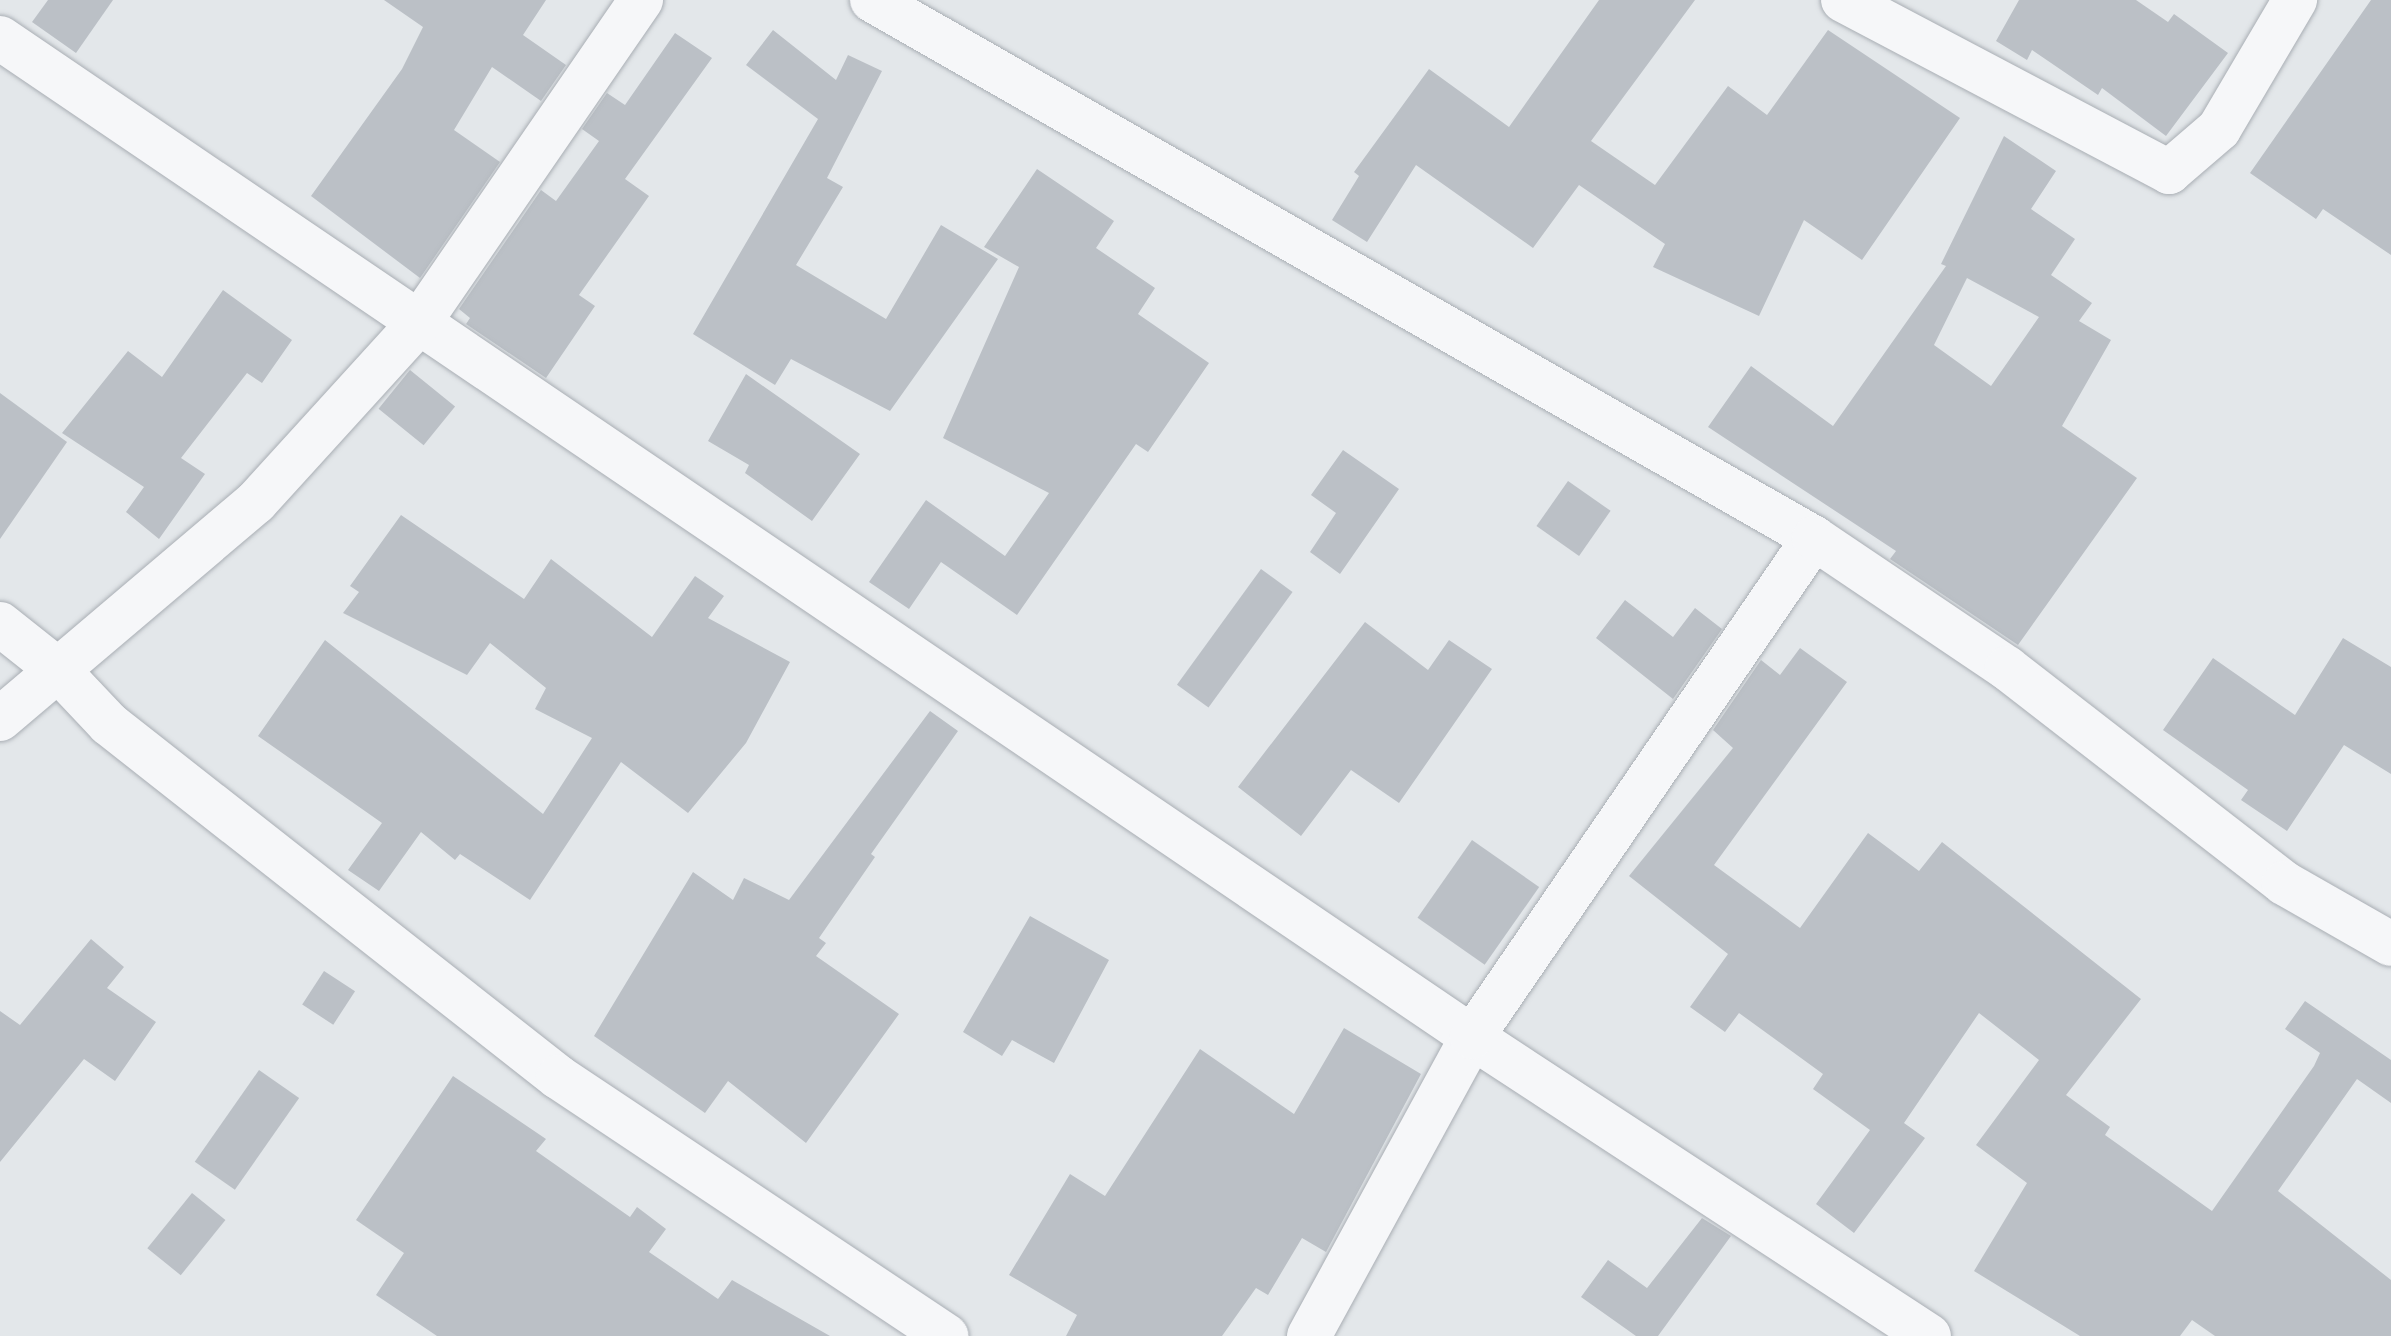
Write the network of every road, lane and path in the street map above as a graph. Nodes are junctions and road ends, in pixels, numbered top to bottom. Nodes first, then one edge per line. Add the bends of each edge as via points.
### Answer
1 (641, 0) edge
2 (872, 0) edge
3 (1843, 0) edge
4 (2295, 0) edge
5 (0, 38) edge
6 (419, 323) junction
7 (1814, 538) junction
8 (0, 624) edge
9 (58, 670) junction
10 (0, 719) edge
11 (2391, 944) edge
12 (1472, 1037) junction
13 (947, 1336) edge
14 (1309, 1336) edge
15 (1929, 1336) edge

1 - 6 street
2 - 7 street
3 - 4 street via 2169,172 2219,129
5 - 6 street
6 - 9 street via 256,502
6 - 12 street
7 - 11 street via 2007,668 2284,883
7 - 12 street
8 - 9 street
9 - 10 street
9 - 13 street via 109,724 558,1077
12 - 14 street
12 - 15 street

